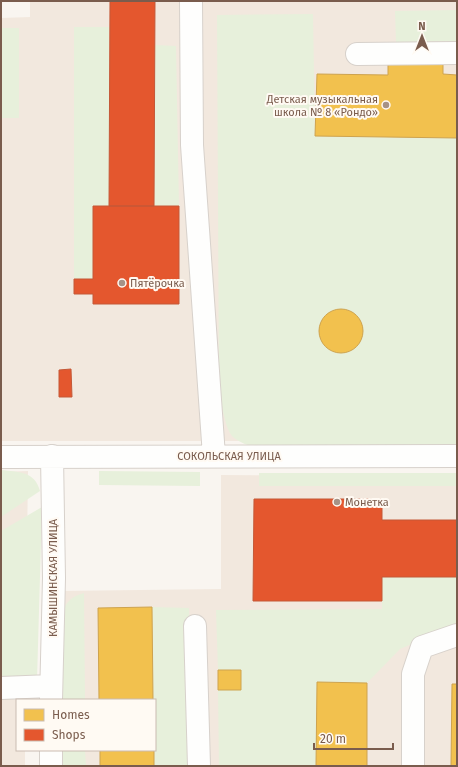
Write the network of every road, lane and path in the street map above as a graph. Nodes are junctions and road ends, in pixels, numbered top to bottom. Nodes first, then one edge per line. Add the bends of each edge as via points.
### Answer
1 (191, 1) edge
2 (457, 53) edge
3 (357, 54) dead end
4 (52, 456) junction
5 (214, 456) junction
6 (457, 456) edge
7 (1, 457) edge
8 (195, 626) dead end
9 (457, 636) edge
10 (1, 688) edge
11 (51, 693) edge
12 (51, 751) edge
13 (51, 766) edge
14 (199, 766) edge
15 (413, 766) edge

1 - 5 street via 192,145
2 - 3 street
4 - 5 street, СОКОЛЬСКАЯ УЛИЦА
4 - 7 street, СОКОЛЬСКАЯ УЛИЦА
4 - 11 street, КАМЫШИНСКАЯ УЛИЦА via 54,578
5 - 6 street, СОКОЛЬСКАЯ УЛИЦА
8 - 14 street
9 - 15 street via 422,647 419,654 413,674
10 - 11 street
12 - 13 street

